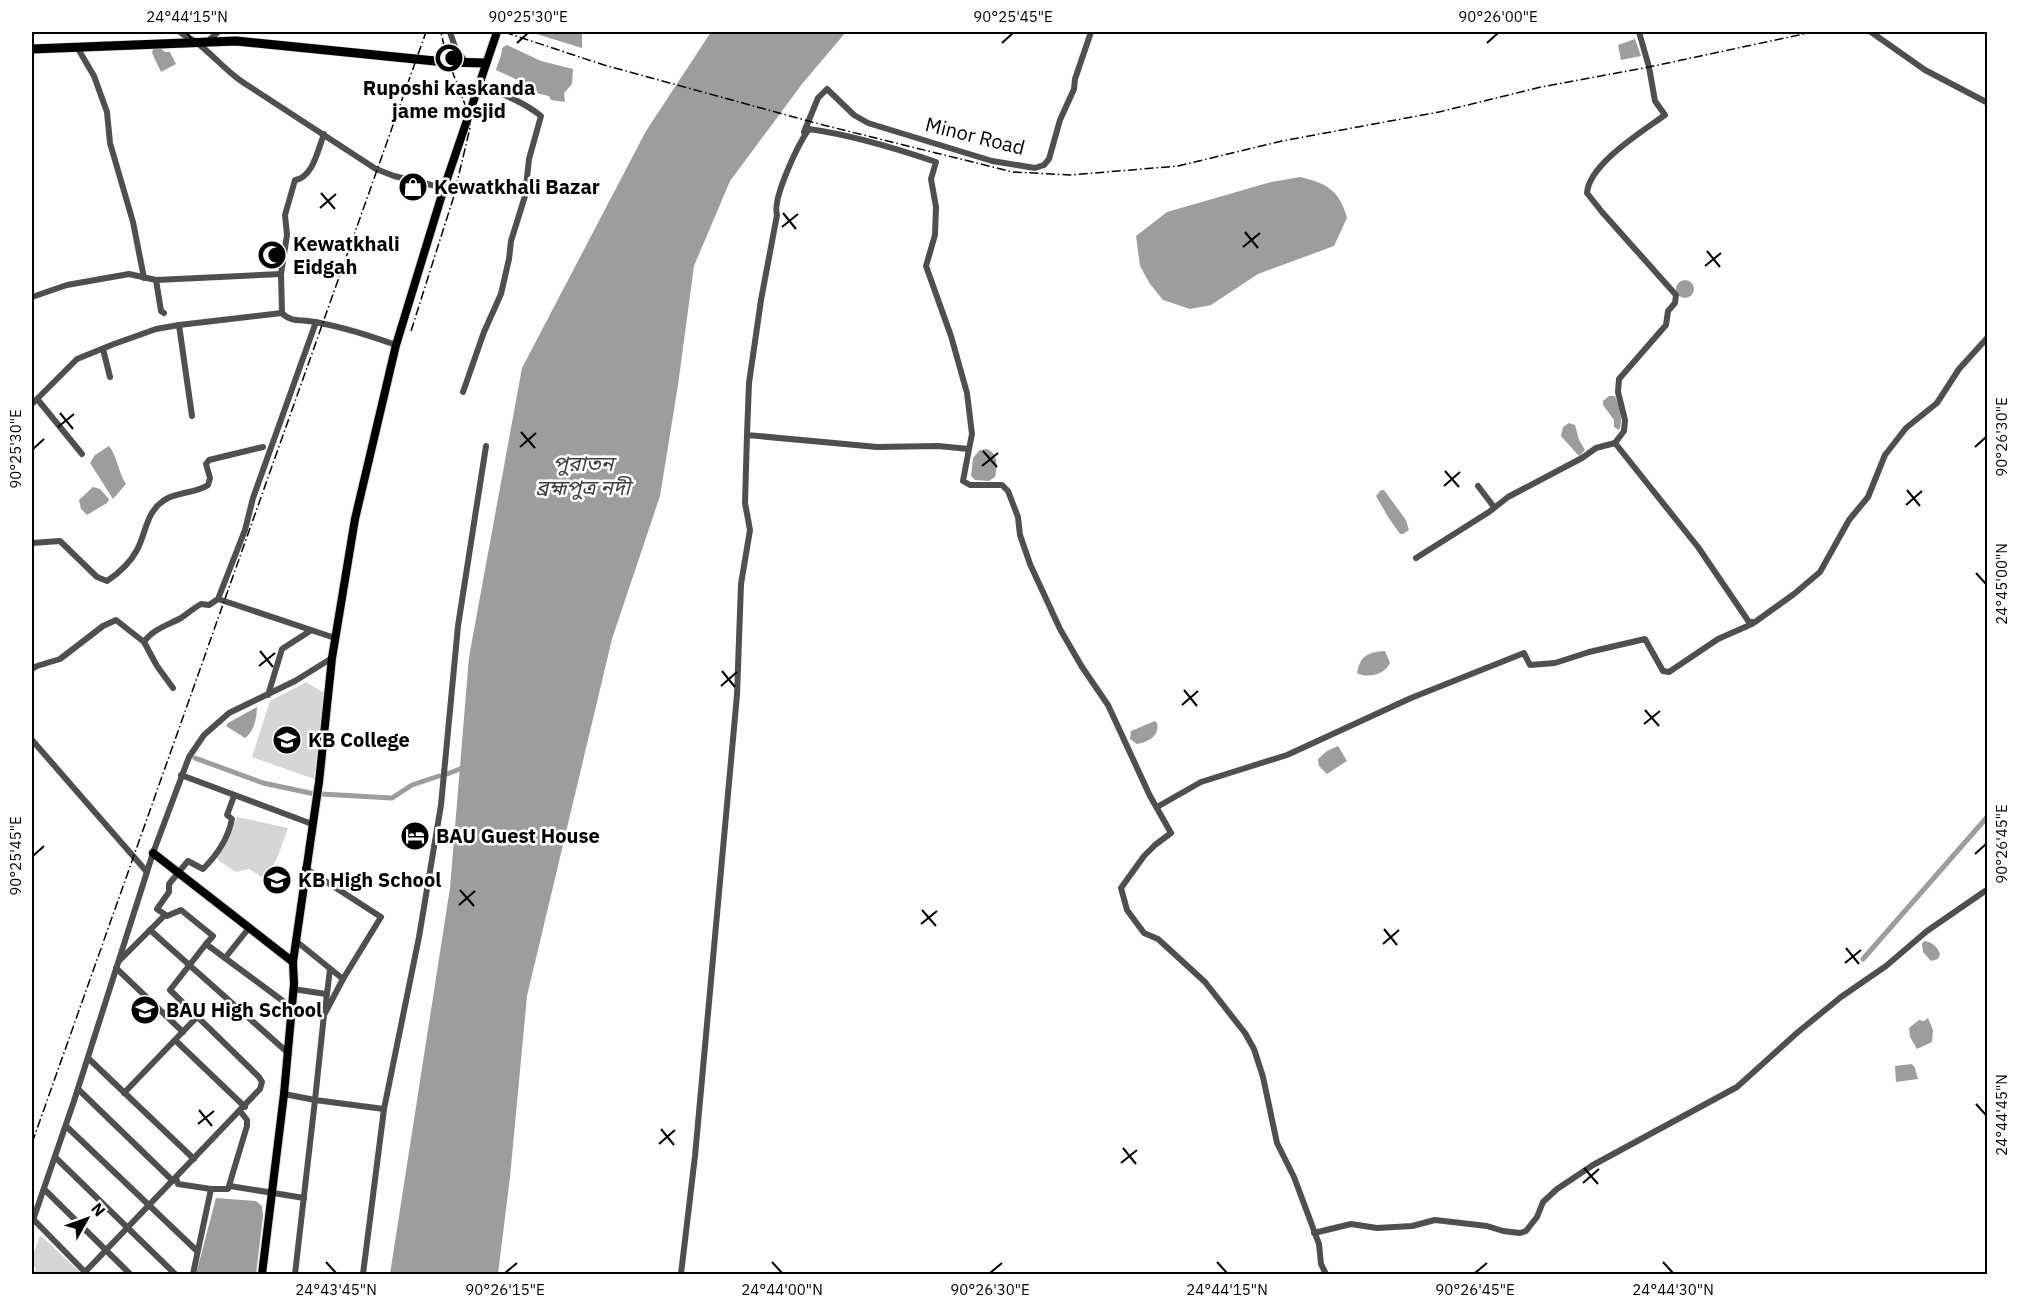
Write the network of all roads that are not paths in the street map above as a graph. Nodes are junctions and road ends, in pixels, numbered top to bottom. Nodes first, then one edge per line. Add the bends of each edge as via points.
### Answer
1 (180, 32) edge
2 (218, 32) edge
3 (450, 32) edge
4 (497, 32) edge
5 (1091, 32) edge
6 (1639, 32) edge
7 (1871, 32) edge
8 (208, 41) junction
9 (195, 42) junction
10 (77, 47) junction
11 (32, 49) edge
12 (466, 63) junction
13 (486, 63) junction
14 (480, 85) junction
15 (1988, 103) edge
16 (324, 134) junction
17 (801, 140) junction
18 (444, 188) junction
19 (281, 274) junction
20 (144, 278) junction
21 (156, 280) junction
22 (32, 297) edge
23 (164, 313) dead end
24 (282, 314) junction
25 (316, 322) junction
26 (179, 325) junction
27 (1988, 336) edge
28 (396, 345) junction
29 (103, 349) junction
30 (110, 377) dead end
31 (463, 392) dead end
32 (38, 400) junction
33 (32, 404) edge
34 (192, 416) dead end
35 (747, 435) junction
36 (1616, 443) junction
37 (486, 446) dead end
38 (262, 447) dead end
39 (969, 449) junction
40 (82, 454) dead end
41 (1478, 486) dead end
42 (1494, 507) junction
43 (32, 543) edge
44 (1416, 558) dead end
45 (218, 599) junction
46 (1752, 624) junction
47 (310, 631) junction
48 (335, 638) junction
49 (144, 642) junction
50 (332, 658) junction
51 (32, 669) edge
52 (173, 688) dead end
53 (268, 695) junction
54 (32, 740) edge
55 (181, 775) junction
56 (234, 796) junction
57 (1157, 807) junction
58 (312, 824) junction
59 (153, 853) junction
60 (305, 868) junction
61 (147, 872) junction
62 (178, 873) junction
63 (1988, 889) edge
64 (165, 915) junction
65 (249, 928) junction
66 (150, 930) junction
67 (296, 941) junction
68 (206, 944) junction
69 (225, 958) junction
70 (293, 962) junction
71 (117, 965) junction
72 (189, 965) junction
73 (330, 969) junction
74 (343, 979) junction
75 (294, 989) junction
76 (326, 994) junction
77 (291, 1007) junction
78 (324, 1015) junction
79 (197, 1017) junction
80 (183, 1032) junction
81 (175, 1040) junction
82 (287, 1052) junction
83 (88, 1058) junction
84 (78, 1089) junction
85 (124, 1093) junction
86 (284, 1094) junction
87 (315, 1100) junction
88 (242, 1109) junction
89 (384, 1109) junction
90 (66, 1126) junction
91 (55, 1156) junction
92 (194, 1159) junction
93 (174, 1179) junction
94 (230, 1186) junction
95 (44, 1189) junction
96 (211, 1189) junction
97 (270, 1194) junction
98 (304, 1198) junction
99 (150, 1205) junction
100 (32, 1221) edge
101 (128, 1228) junction
102 (1314, 1233) junction
103 (105, 1251) junction
104 (197, 1251) junction
105 (86, 1273) edge
106 (130, 1275) edge
107 (175, 1275) edge
108 (193, 1275) edge
109 (262, 1275) edge
110 (295, 1275) edge
111 (363, 1275) edge
112 (681, 1275) edge
113 (1326, 1275) edge

1 - 9 street
2 - 8 street
3 - 12 street
4 - 13 main road
5 - 17 street, Minor Road via 1044,165 1035,168 992,161 868,123 827,89 818,98
6 - 36 street via 1655,101 1665,115 1600,168 1587,185 1587,193 1676,295 1666,325 1619,379 1625,420 1624,431
7 - 15 street via 1925,70
8 - 9 highway
8 - 12 highway
9 - 10 highway
9 - 16 street via 241,81
10 - 11 highway
10 - 20 street via 107,112 110,143 133,222
12 - 13 highway
13 - 14 main road
14 - 18 main road
14 - 31 street via 529,106 541,116 501,294
16 - 18 street via 376,169
16 - 19 street via 308,174 295,180 285,215 287,235
17 - 35 street via 775,208 777,215 749,383
17 - 39 street via 808,129 827,131 936,162 931,179 935,235 926,266 966,393 972,434
18 - 28 main road
19 - 21 street
19 - 24 street
20 - 21 street
20 - 22 street via 129,274 86,280
21 - 23 street
24 - 25 street via 287,319
24 - 26 street
25 - 28 street
25 - 45 street
26 - 29 street via 156,329
26 - 34 street
27 - 46 street via 1959,369 1937,403 1906,428 1885,455 1868,497 1849,520 1820,572
28 - 48 main road via 355,519
29 - 30 street
29 - 32 street via 77,359
32 - 33 street
32 - 40 street
35 - 39 street via 877,447
35 - 112 street via 746,503 750,531 741,584 737,695
36 - 42 street via 1596,448
36 - 46 street via 1666,504
37 - 89 street via 459,626 441,805
38 - 43 street via 209,460 208,485 165,499 154,509 133,557 107,581 97,578 60,541
39 - 57 street via 963,481 970,485 1002,485 1008,491 1042,591 1108,705
41 - 42 street
42 - 44 street
45 - 47 street
45 - 49 street via 209,605 201,604
46 - 57 street via 1719,639 1669,672 1664,671 1645,639 1555,663 1530,665 1524,653 1287,754 1201,782
47 - 48 street
47 - 53 street via 282,649
48 - 50 main road
49 - 51 street via 116,620 60,659
49 - 52 street
50 - 53 street
50 - 58 main road
53 - 55 street via 222,718 197,744
54 - 61 street
55 - 56 street
55 - 59 street
56 - 58 street
56 - 62 street via 227,815 231,824 215,857 203,869 188,861
57 - 102 street via 1171,833 1132,872 1121,888 1122,898 1144,933 1158,939 1205,982 1245,1033 1263,1077 1276,1143 1294,1177
58 - 60 main road
59 - 61 street
59 - 62 main road
60 - 67 main road
60 - 74 street via 381,917
61 - 71 street
62 - 64 street via 157,909
62 - 65 main road
63 - 102 street via 1841,997 1737,1087 1593,1165 1557,1190 1543,1202 1526,1231 1435,1220 1377,1228 1351,1224
64 - 66 street
64 - 68 street via 181,910 213,936
65 - 69 street
65 - 70 main road
66 - 71 street
66 - 72 street
67 - 70 main road
67 - 73 street
68 - 69 street
68 - 72 street
69 - 77 street
70 - 75 main road
71 - 80 street
71 - 83 street
72 - 79 street via 170,990
72 - 82 street
73 - 74 street
73 - 76 street
74 - 78 street
75 - 76 street
75 - 77 main road
76 - 78 street
77 - 82 main road
78 - 87 street
79 - 80 street
79 - 88 street via 262,1082 261,1089
80 - 81 street
81 - 85 street
81 - 88 street
82 - 86 main road
83 - 84 street
83 - 85 street
84 - 90 street
84 - 93 street
85 - 92 street
86 - 87 street
86 - 97 main road
87 - 89 street
87 - 98 street
88 - 92 street
88 - 94 street via 247,1126
89 - 111 street
90 - 91 street
90 - 99 street
91 - 95 street
91 - 101 street
92 - 93 street
93 - 96 street via 178,1184
93 - 99 street
94 - 96 street via 226,1190
94 - 97 street
95 - 100 street
95 - 103 street
96 - 104 street
97 - 98 street
97 - 109 main road
98 - 110 street
99 - 101 street
99 - 104 street
100 - 105 street
101 - 103 street
101 - 107 street
102 - 113 street
103 - 105 street
103 - 106 street
104 - 108 street

